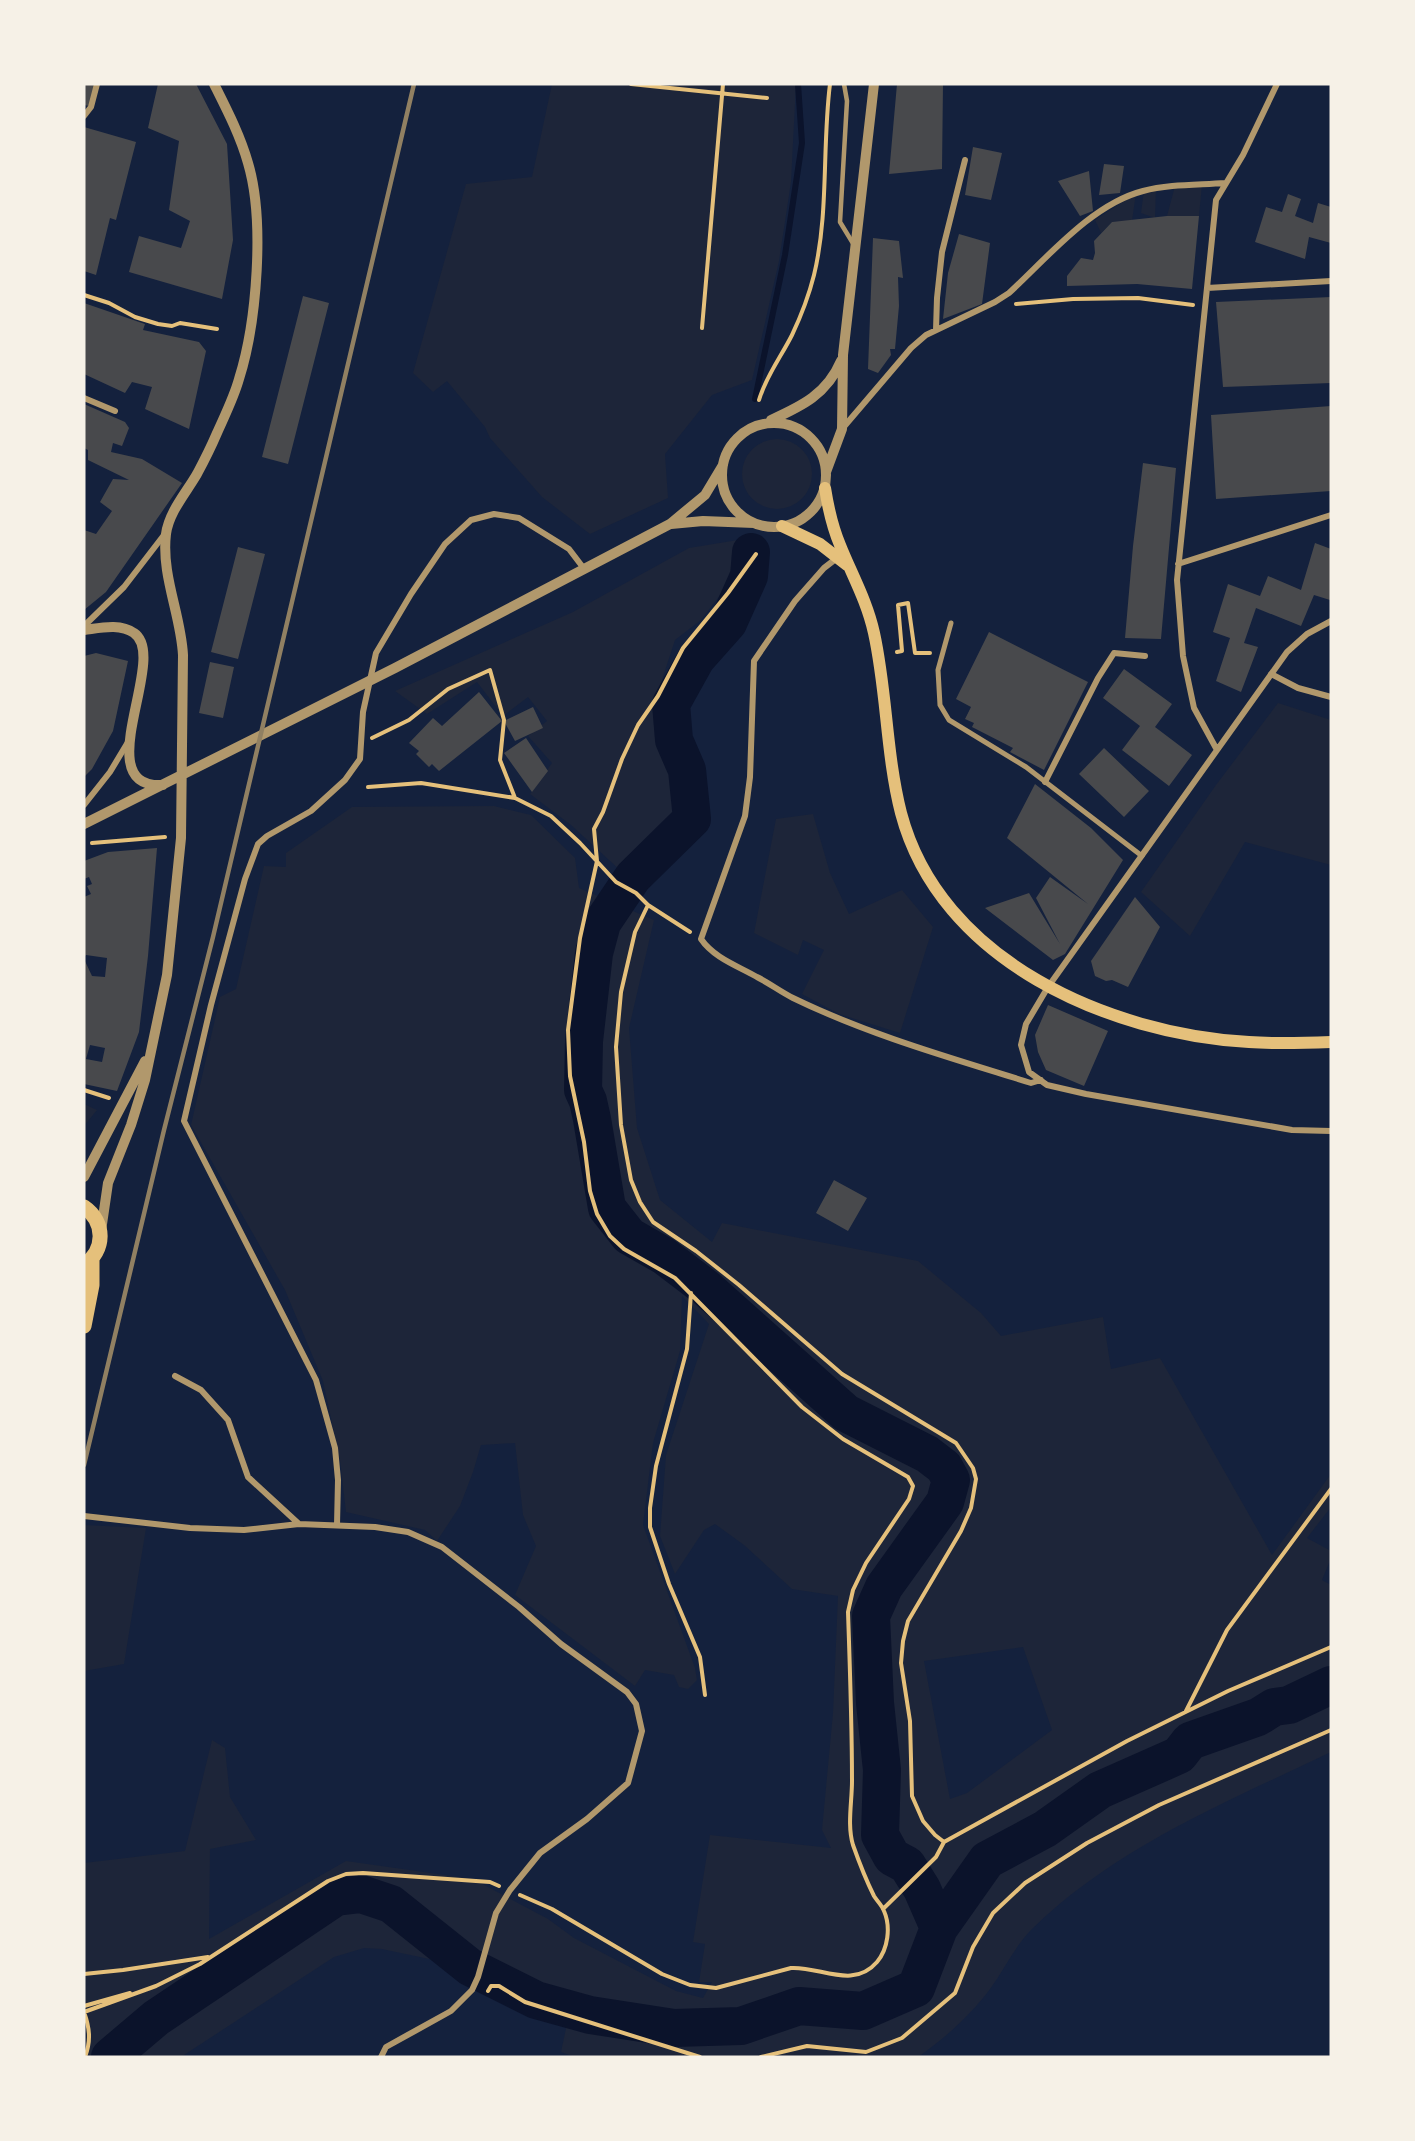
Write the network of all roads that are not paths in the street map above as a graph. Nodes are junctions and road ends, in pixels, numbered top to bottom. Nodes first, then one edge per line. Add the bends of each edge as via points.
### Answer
1 (97, 84) edge
2 (214, 84) edge
3 (843, 84) edge
4 (874, 84) edge
5 (1278, 84) edge
6 (84, 116) edge
7 (965, 160) dead end
8 (1225, 183) junction
9 (855, 248) junction
10 (1331, 281) edge
11 (1208, 288) junction
12 (936, 330) junction
13 (843, 355) junction
14 (84, 398) edge
15 (115, 411) dead end
16 (764, 424) junction
17 (842, 429) junction
18 (723, 465) junction
19 (826, 472) junction
20 (825, 488) junction
21 (1331, 515) edge
22 (670, 524) junction
23 (757, 524) junction
24 (782, 526) junction
25 (166, 532) junction
26 (837, 557) junction
27 (1179, 564) junction
28 (585, 570) junction
29 (853, 574) junction
30 (1331, 621) edge
31 (951, 623) dead end
32 (84, 628) edge
33 (1145, 656) dead end
34 (1271, 674) junction
35 (1331, 697) edge
36 (130, 738) junction
37 (1217, 750) junction
38 (1045, 782) junction
39 (163, 785) junction
40 (84, 805) edge
41 (84, 824) edge
42 (1142, 856) junction
43 (1048, 987) junction
44 (1331, 1042) edge
45 (152, 1048) junction
46 (1041, 1080) junction
47 (1331, 1131) edge
48 (84, 1177) edge
49 (84, 1207) edge
50 (100, 1231) junction
51 (88, 1262) edge
52 (84, 1326) edge
53 (175, 1376) dead end
54 (84, 1516) edge
55 (299, 1524) junction
56 (337, 1525) junction
57 (381, 2057) edge

1 - 6 street via 91,107
2 - 25 street via 241,140 252,179 257,222 253,304 239,379 207,455
3 - 9 lane via 847,101 840,222
4 - 9 street
5 - 8 street via 1244,155
7 - 12 street via 942,252
8 - 11 street via 1216,200
8 - 12 street via 1175,186 1128,195 1094,213 1009,293
9 - 13 street
10 - 11 street
11 - 27 street
12 - 17 street via 911,348
13 - 16 street via 824,389
13 - 17 street
14 - 15 street
16 - 18 street via 737,438
16 - 19 street via 782,422 806,434 823,457
17 - 19 street
18 - 22 street via 705,495
18 - 23 street via 726,494 739,512
19 - 20 street
20 - 24 street via 809,513
20 - 29 main road via 831,520
21 - 27 street
22 - 23 street via 703,520
22 - 28 street
23 - 24 street
24 - 26 main road via 806,536
25 - 32 street via 124,587
25 - 45 street via 167,566 183,655 181,838 167,975
26 - 29 main road
26 - 46 street via 795,601 754,661 745,816 701,939 718,956 792,997 842,1019 1031,1083
27 - 37 street via 1183,656 1194,708
28 - 39 street
28 - 56 street via 570,549 519,518 494,514 471,520 445,544 376,653 363,712 360,759 345,780 311,811 258,844 214,994 184,1121 316,1380 335,1448
29 - 43 main road via 871,619 896,784 915,851 935,889 960,918 1009,963
30 - 34 street via 1307,634
31 - 38 street via 938,670 940,705 949,720
32 - 36 street via 116,627 134,633 143,646
33 - 38 street via 1114,653
34 - 35 street via 1298,688
34 - 37 street
36 - 39 street via 130,761 136,776 147,783
36 - 40 street
37 - 42 street
38 - 42 street
39 - 41 street
42 - 43 street
43 - 44 main road via 1115,1015 1168,1030 1249,1042
43 - 46 street via 1026,1023 1021,1045 1029,1072
45 - 48 street
45 - 50 street via 131,1125 108,1184
46 - 47 street via 1047,1085 1118,1100 1292,1130
49 - 50 main road via 93,1215
50 - 51 main road via 100,1246
51 - 52 main road via 92,1285
53 - 55 street via 201,1390 228,1420 248,1477
54 - 55 street via 190,1528 244,1530
55 - 56 street
56 - 57 street via 408,1532 442,1547 627,1692 636,1704 642,1731 628,1783 540,1853 510,1890 496,1913 472,1990 451,2011 386,2048

